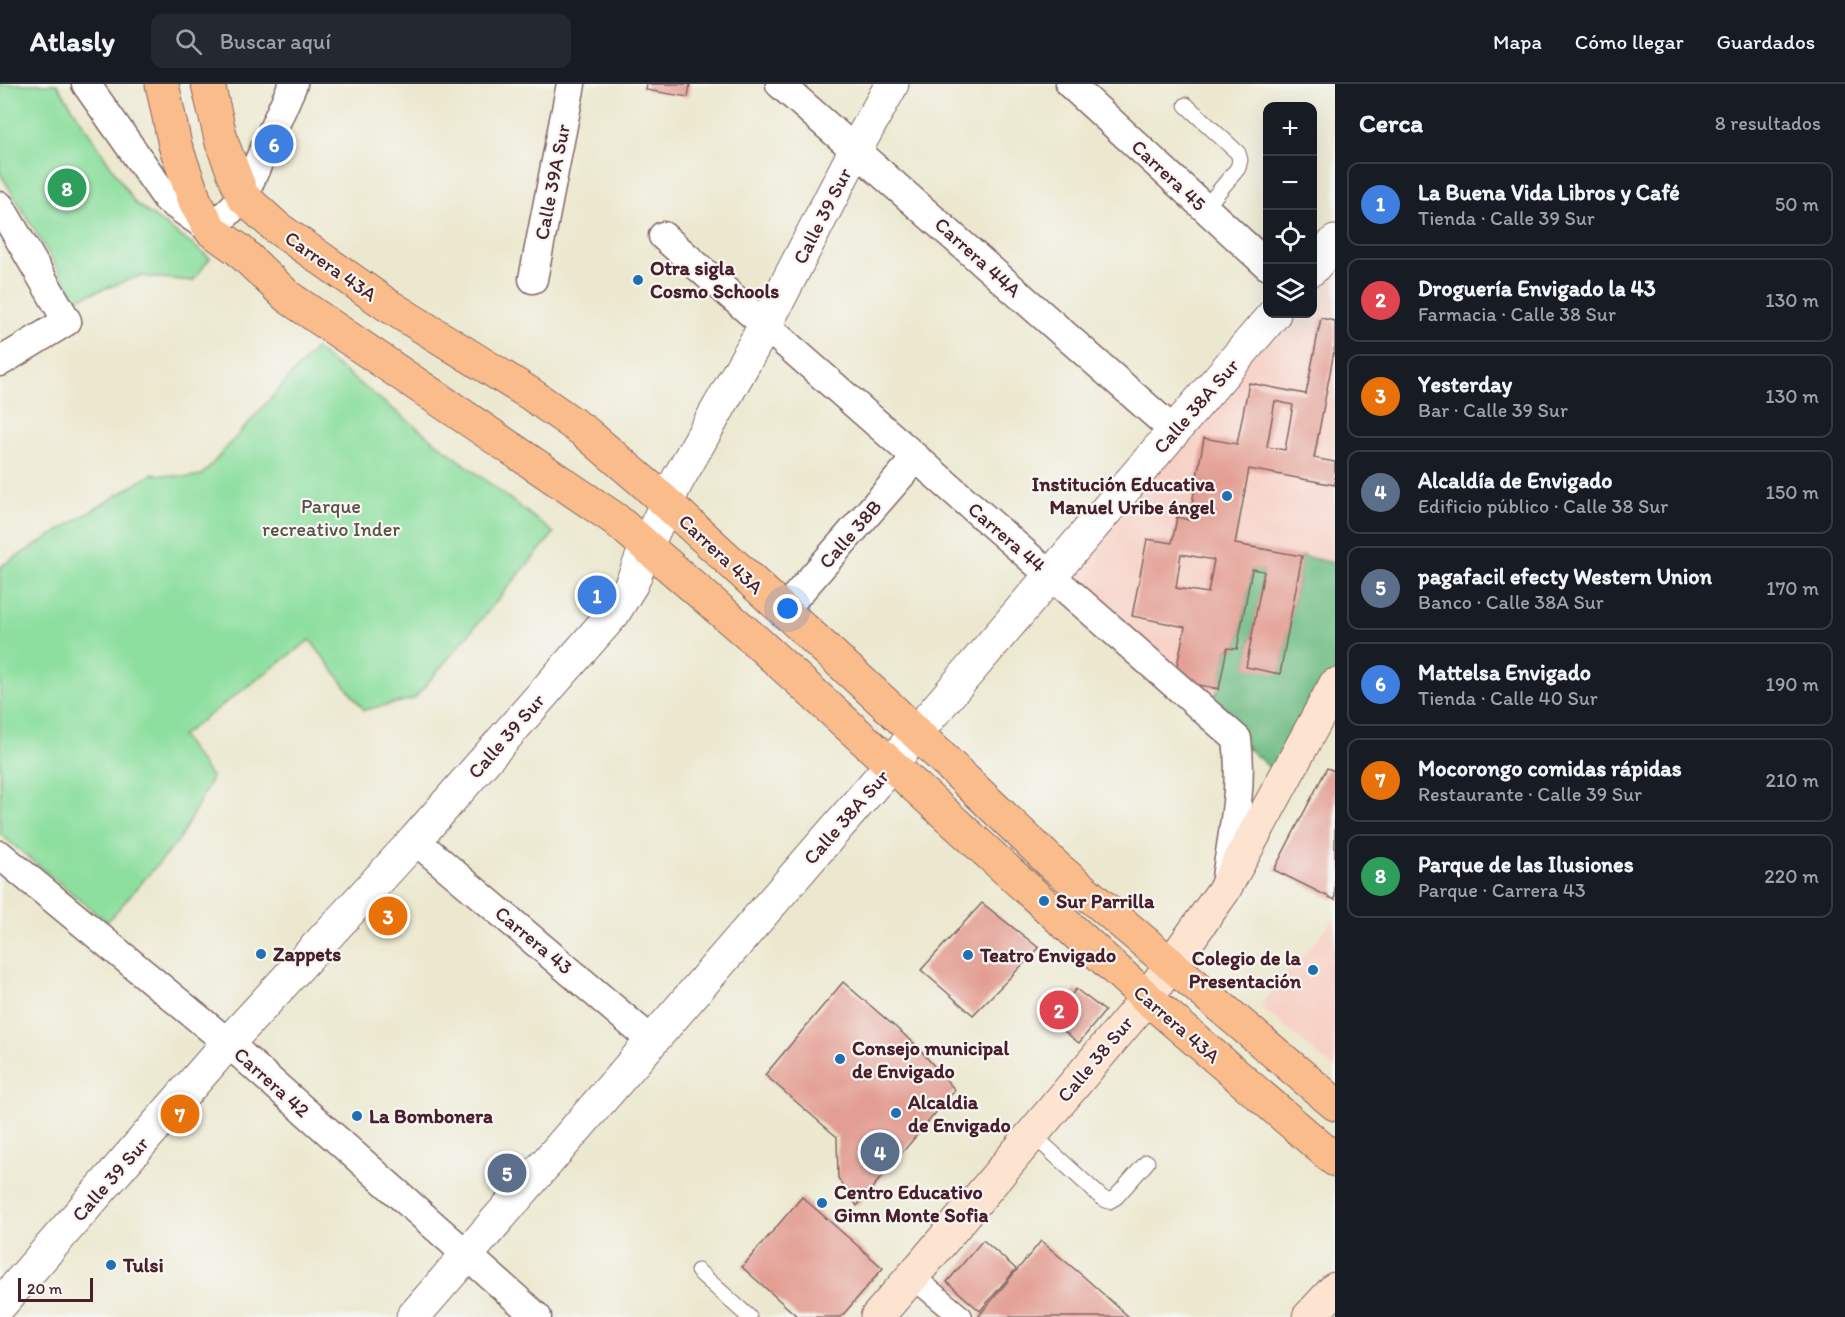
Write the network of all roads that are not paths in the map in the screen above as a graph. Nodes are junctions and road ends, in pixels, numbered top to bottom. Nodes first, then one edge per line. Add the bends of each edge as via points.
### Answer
1 (86, 84) edge
2 (162, 84) edge
3 (208, 84) edge
4 (293, 84) edge
5 (571, 84) edge
6 (780, 84) edge
7 (892, 84) edge
8 (1070, 84) edge
9 (1186, 105) dead end
10 (856, 149) junction
11 (243, 197) junction
12 (0, 206) edge
13 (1205, 208) junction
14 (212, 230) junction
15 (663, 236) dead end
16 (1335, 242) edge
17 (1266, 264) edge
18 (1316, 264) edge
19 (533, 279) dead end
20 (1271, 318) edge
21 (765, 326) junction
22 (0, 362) edge
23 (1174, 431) junction
24 (916, 458) junction
25 (666, 504) junction
26 (646, 547) junction
27 (1051, 576) junction
28 (783, 611) junction
29 (1335, 685) edge
30 (916, 733) junction
31 (891, 765) junction
32 (416, 840) junction
33 (0, 855) edge
34 (1224, 890) junction
35 (1172, 965) junction
36 (1147, 998) junction
37 (652, 1041) junction
38 (228, 1042) junction
39 (1335, 1104) edge
40 (1032, 1134) junction
41 (1335, 1160) edge
42 (1147, 1162) dead end
43 (467, 1254) junction
44 (698, 1271) dead end
45 (913, 1277) junction
46 (1335, 1288) edge
47 (0, 1305) edge
48 (413, 1317) edge
49 (537, 1317) edge
50 (749, 1317) edge
51 (877, 1317) edge
52 (961, 1317) edge
53 (1309, 1317) edge

1 - 14 street, Carrera 43A via 166,199
2 - 14 main road, Carrera 43A via 175,145 195,201
3 - 11 main road, Carrera 43A via 222,143
4 - 11 street
5 - 19 street, Calle 39A Sur
6 - 10 street, Carrera 44A
7 - 10 street, Calle 39 Sur
8 - 13 street, Carrera 45
9 - 13 lane via 1238,153 1240,160 1238,168
10 - 21 street, Calle 39 Sur
10 - 23 street, Carrera 44A
11 - 14 street
11 - 25 main road, Carrera 43A via 276,227 386,304 585,432
12 - 22 street via 67,321
13 - 17 street, Carrera 45
14 - 26 main road, Carrera 43A via 288,297 615,519
15 - 21 street, Carrera 44
16 - 18 street
20 - 23 street, Calle 38A Sur
21 - 24 street, Carrera 44
21 - 25 street, Calle 39 Sur
23 - 27 street, Calle 38A Sur
24 - 27 street, Carrera 44
24 - 28 street, Calle 38B
25 - 26 street, Calle 39 Sur
25 - 28 main road, Carrera 43A
26 - 31 main road, Carrera 43A
26 - 32 street, Calle 39 Sur via 632,583 613,614
27 - 30 street, Calle 38A Sur
27 - 34 street, Carrera 44 via 1237,739 1238,801
28 - 30 main road, Carrera 43A
29 - 34 main road, Calle 38 Sur
30 - 31 street, Calle 38A Sur
30 - 35 main road, Carrera 43A via 1055,866
31 - 36 main road, Carrera 43A
31 - 37 street, Calle 38A Sur
32 - 37 street, Carrera 43
32 - 38 street, Calle 39 Sur
33 - 38 street, Carrera 42
34 - 35 main road, Calle 38 Sur
35 - 36 main road, Calle 38 Sur
35 - 39 main road, Carrera 43A
36 - 40 main road, Calle 38 Sur
36 - 41 main road, Carrera 43A
37 - 43 street, Calle 38A Sur
38 - 43 street, Carrera 42
38 - 47 street, Calle 39 Sur
40 - 42 lane via 1109,1201
40 - 45 main road, Calle 38 Sur
43 - 48 street, Calle 38A Sur
43 - 49 street, Carrera 42
44 - 50 lane
45 - 51 main road, Calle 38 Sur
45 - 52 street
46 - 53 main road

